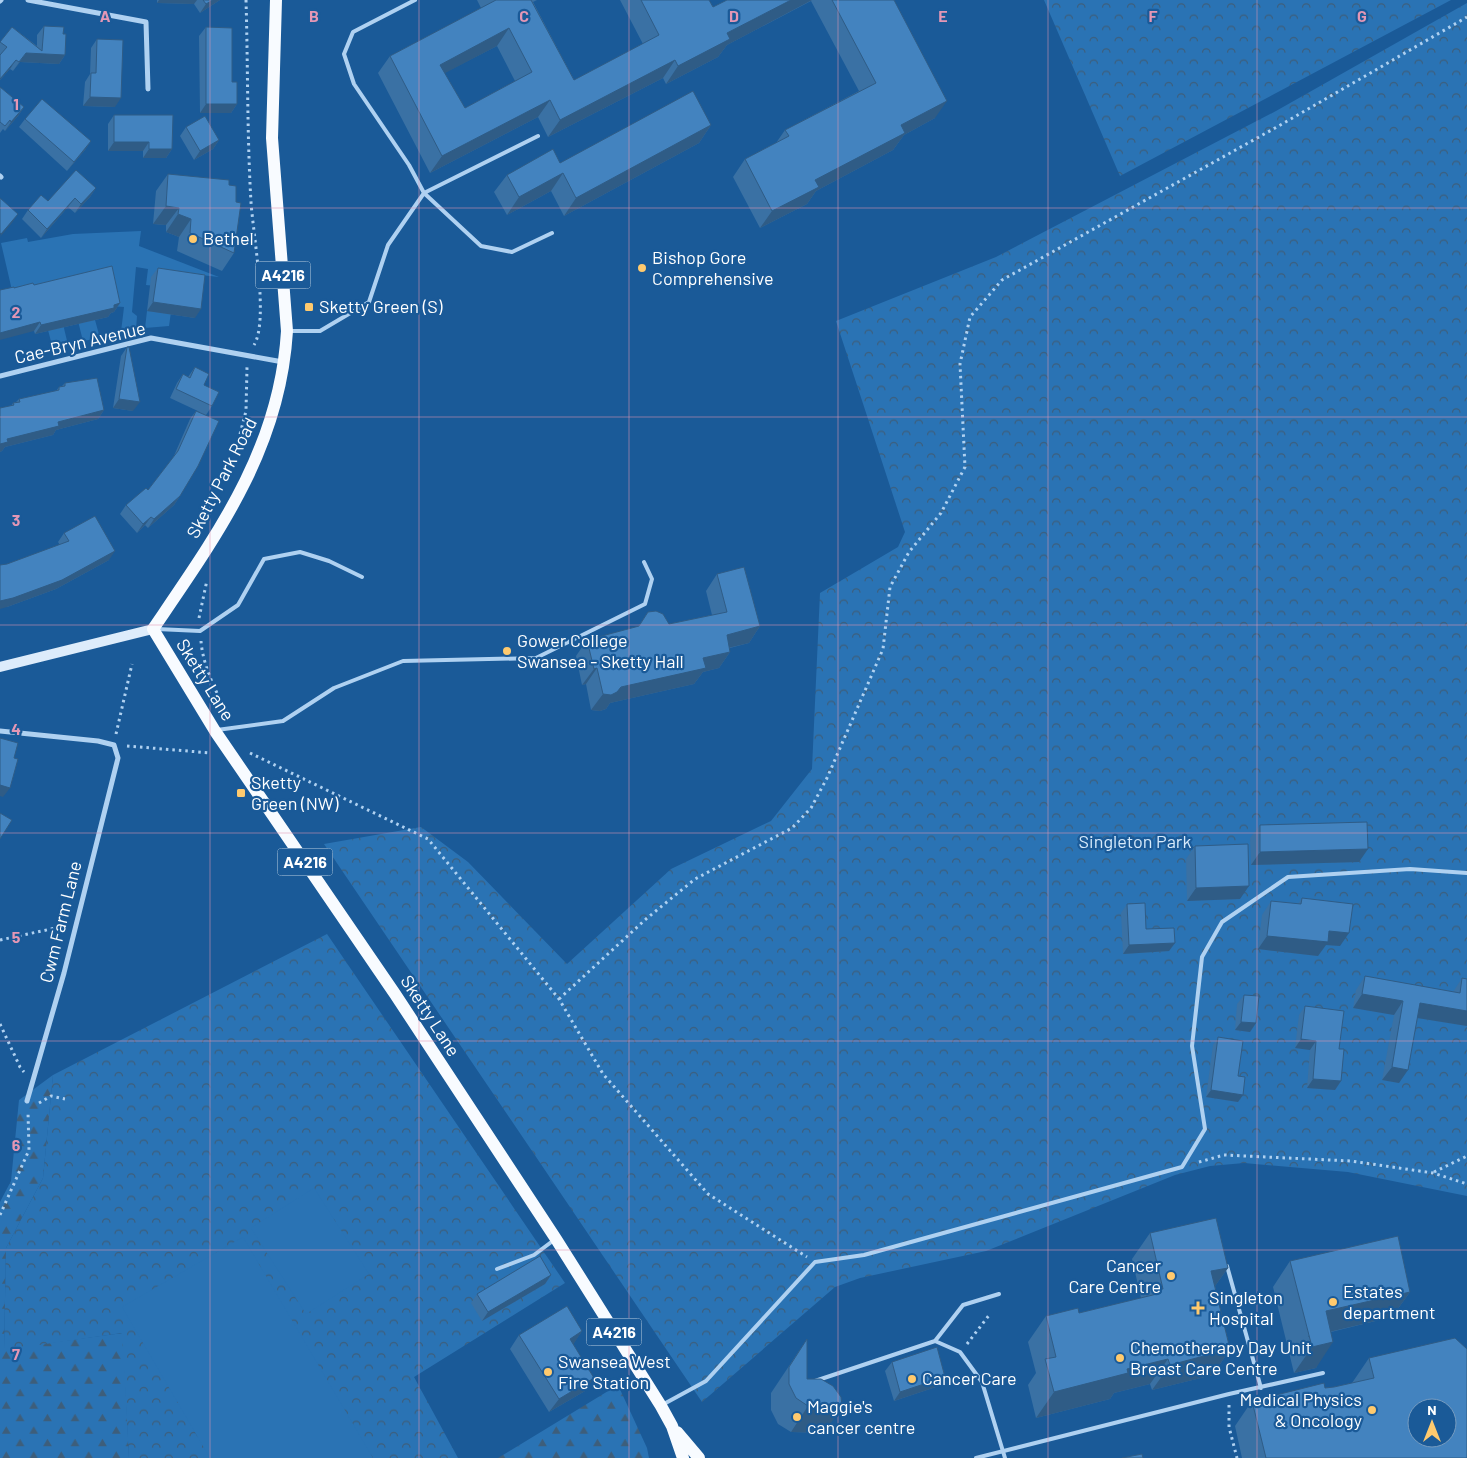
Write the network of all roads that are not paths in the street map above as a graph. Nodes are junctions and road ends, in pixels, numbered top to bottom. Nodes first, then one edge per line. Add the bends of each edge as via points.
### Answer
1 (28, 0) edge
2 (276, 0) edge
3 (415, 0) edge
4 (148, 89) dead end
5 (538, 136) dead end
6 (424, 193) junction
7 (552, 233) dead end
8 (287, 331) junction
9 (285, 362) junction
10 (0, 376) edge
11 (644, 562) dead end
12 (362, 577) dead end
13 (152, 629) junction
14 (0, 667) edge
15 (0, 731) edge
16 (215, 731) junction
17 (1467, 873) edge
18 (27, 1101) road end
19 (556, 1239) junction
20 (1219, 1266) edge
21 (497, 1270) dead end
22 (999, 1294) dead end
23 (935, 1341) junction
24 (1323, 1373) edge
25 (810, 1382) edge
26 (1261, 1388) junction
27 (660, 1406) junction
28 (672, 1426) junction
29 (1003, 1450) junction
30 (683, 1458) edge
31 (699, 1458) edge
32 (976, 1458) edge
33 (1005, 1458) edge

1 - 4 street via 146,22
2 - 8 main road, Sketty Park Road / A4216 via 272,138
3 - 6 lane via 353,32 344,54 354,84 409,165
5 - 6 lane
6 - 7 lane via 481,246 512,252
6 - 8 lane via 388,245 369,302 320,331
8 - 9 main road, Sketty Park Road / A4216
9 - 10 street, Cae-Bryn Avenue via 151,338
9 - 13 main road, Sketty Park Road / A4216 via 274,412 261,448 220,529
11 - 16 lane via 652,580 645,604 536,658 403,661 334,688 283,721
12 - 13 lane via 300,552 264,559 238,605 200,630
13 - 14 main road
13 - 16 main road, Sketty Lane / A4216
15 - 18 street, Cwm Farm Lane via 98,741 114,745 118,758
16 - 19 main road, Sketty Lane / A4216 via 395,994
17 - 27 lane via 1410,869 1288,877 1222,922 1202,957 1192,1046 1205,1129 1182,1167 864,1255 814,1262 706,1381
19 - 21 lane via 534,1255
19 - 27 main road, Sketty Lane / A4216
20 - 26 lane via 1226,1266
22 - 23 lane via 962,1305
23 - 25 lane
23 - 29 lane via 960,1352 982,1382
24 - 26 lane
26 - 29 lane
27 - 28 main road, Sketty Lane / A4216
28 - 30 main road, Sketty Lane / A4216
28 - 31 main road, Sketty Lane / A4216
29 - 32 lane
29 - 33 lane

